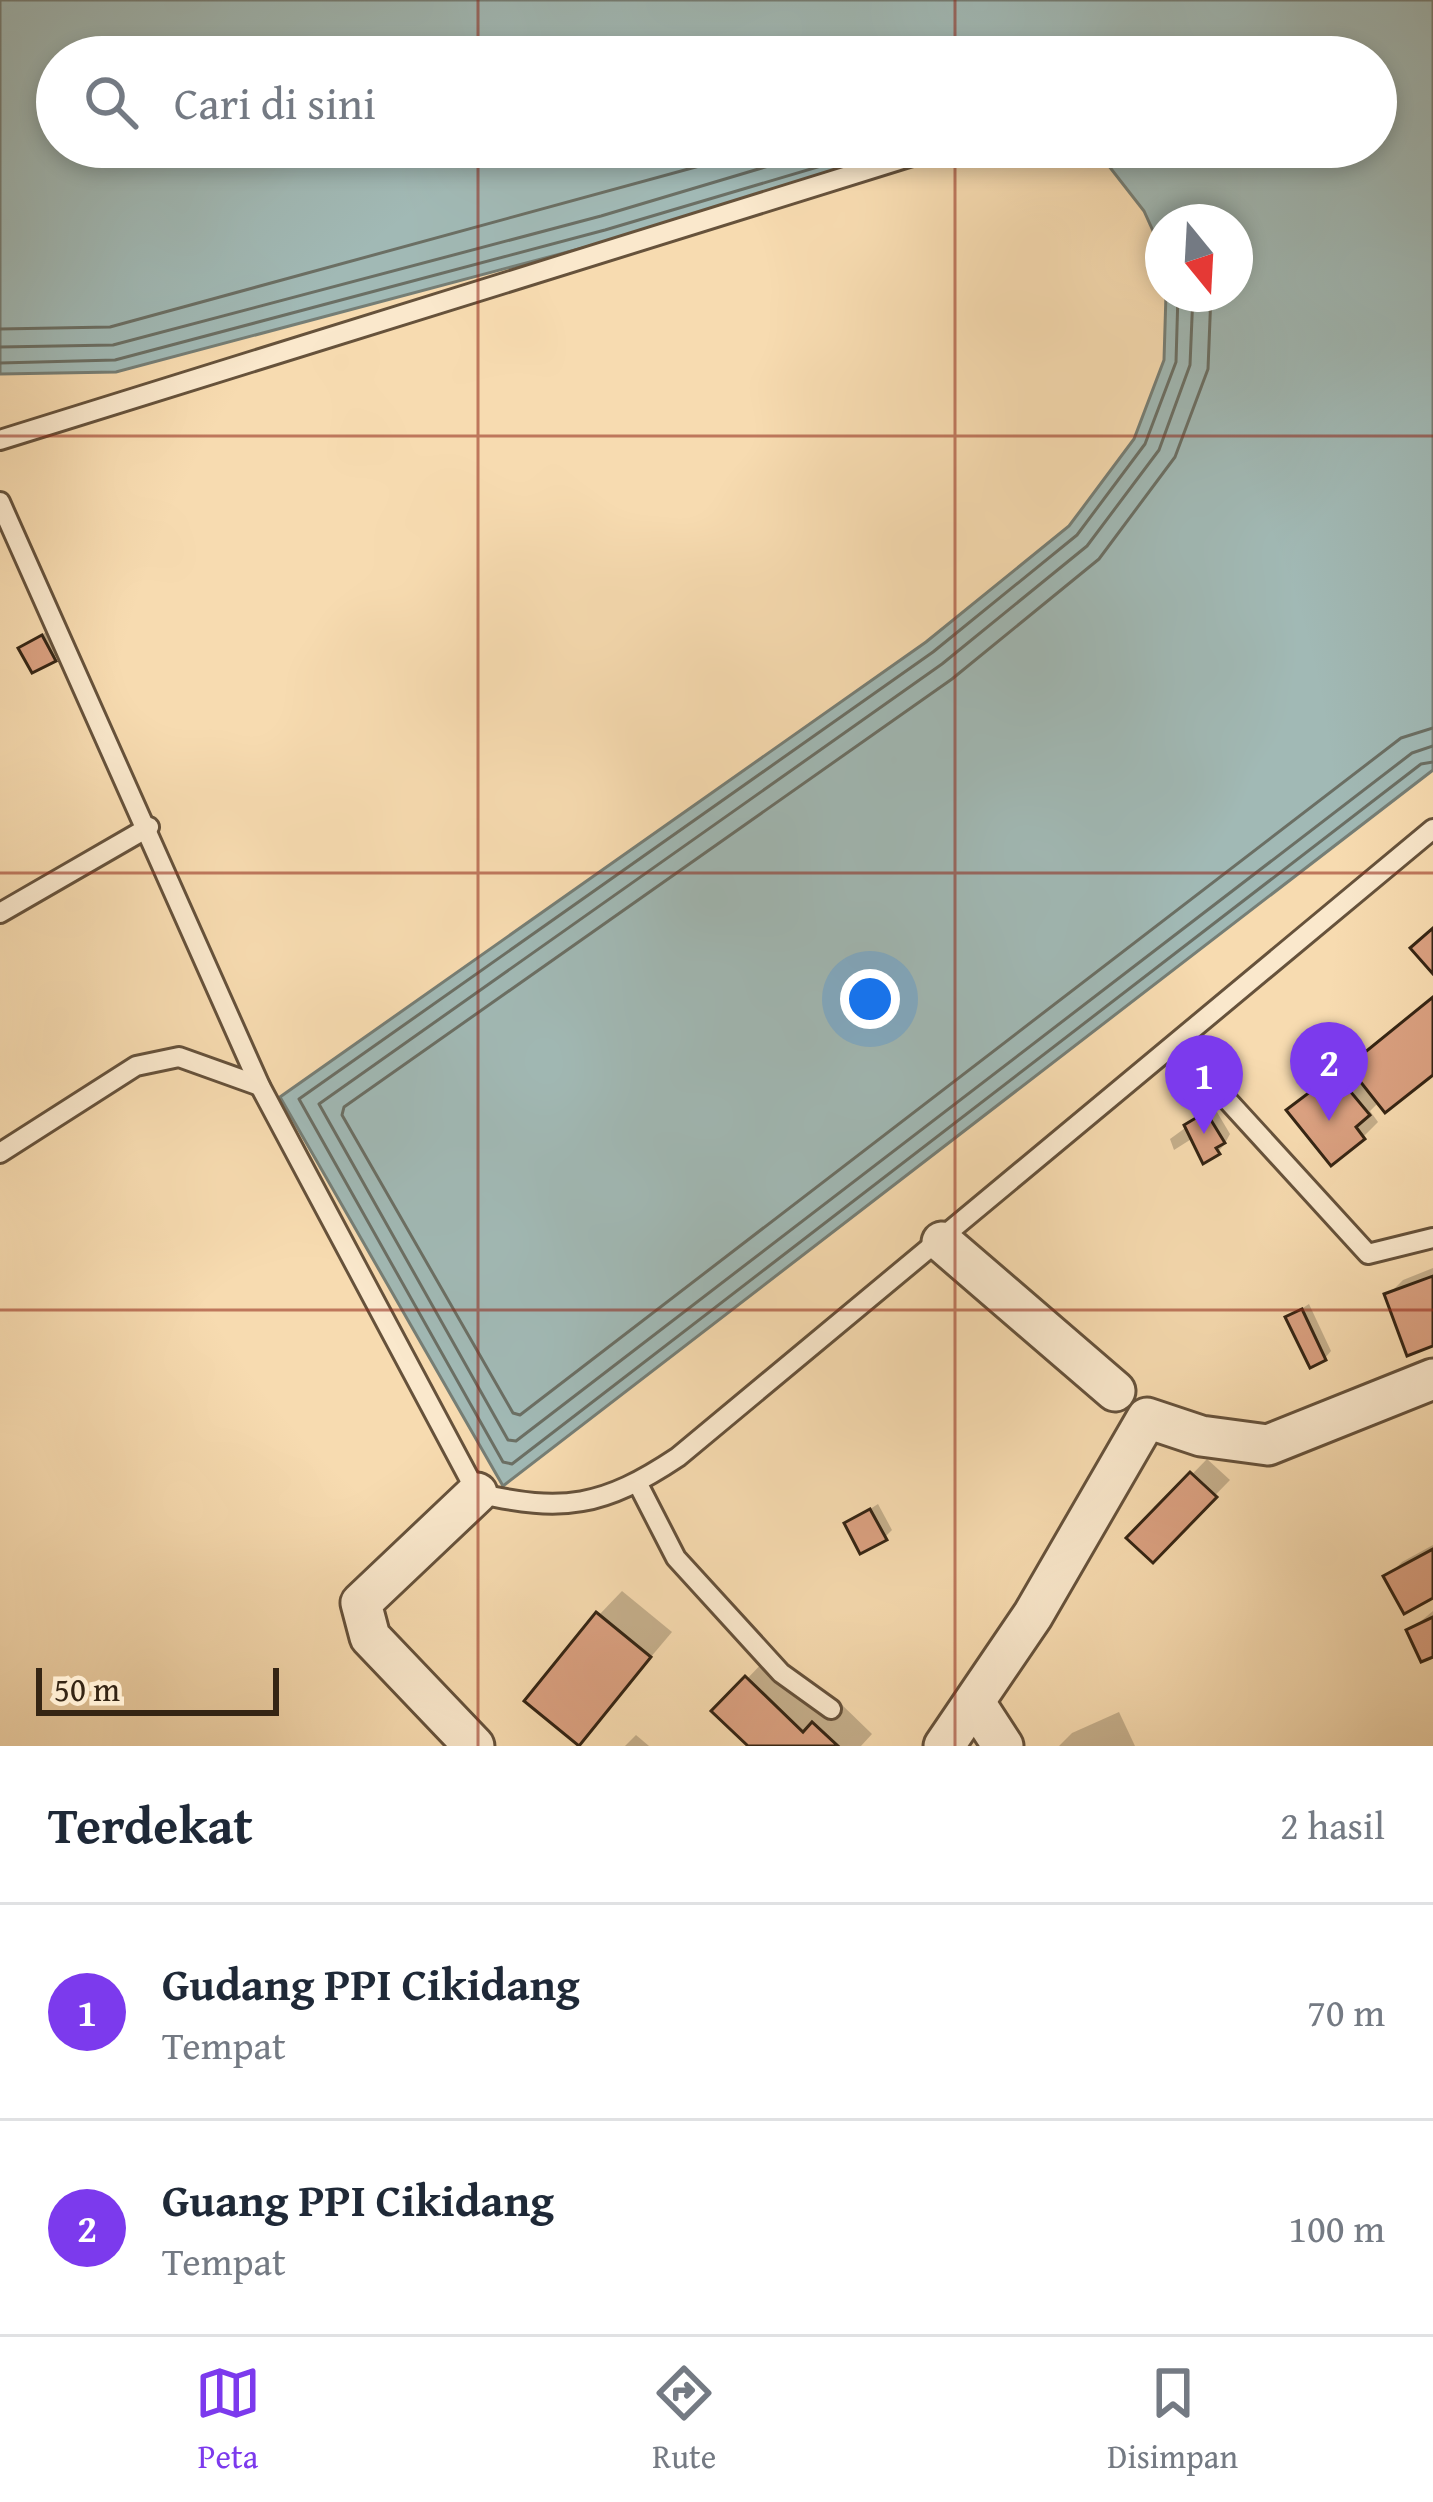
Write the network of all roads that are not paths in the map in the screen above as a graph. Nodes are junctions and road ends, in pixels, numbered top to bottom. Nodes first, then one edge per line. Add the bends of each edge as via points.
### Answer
1 (874, 168) edge
2 (0, 440) edge
3 (0, 502) edge
4 (149, 827) junction
5 (1433, 829) edge
6 (0, 913) edge
7 (1177, 1045) junction
8 (260, 1086) junction
9 (0, 1153) edge
10 (1433, 1238) edge
11 (943, 1242) junction
12 (1433, 1379) edge
13 (1115, 1391) dead end
14 (638, 1484) junction
15 (477, 1492) junction
16 (975, 1703) junction
17 (831, 1709) dead end
18 (474, 1746) edge
19 (944, 1746) edge
20 (1003, 1746) edge

1 - 2 lane
3 - 4 lane
4 - 6 lane
4 - 8 lane
5 - 7 lane
7 - 10 lane via 1368,1254
7 - 11 lane
8 - 9 lane via 179,1057 136,1066
8 - 15 lane
11 - 13 street
11 - 14 lane
12 - 16 street via 1268,1445 1147,1418
14 - 15 lane via 538,1507
14 - 17 lane via 676,1558 781,1673
15 - 18 street via 361,1603 370,1637
16 - 19 street
16 - 20 street

